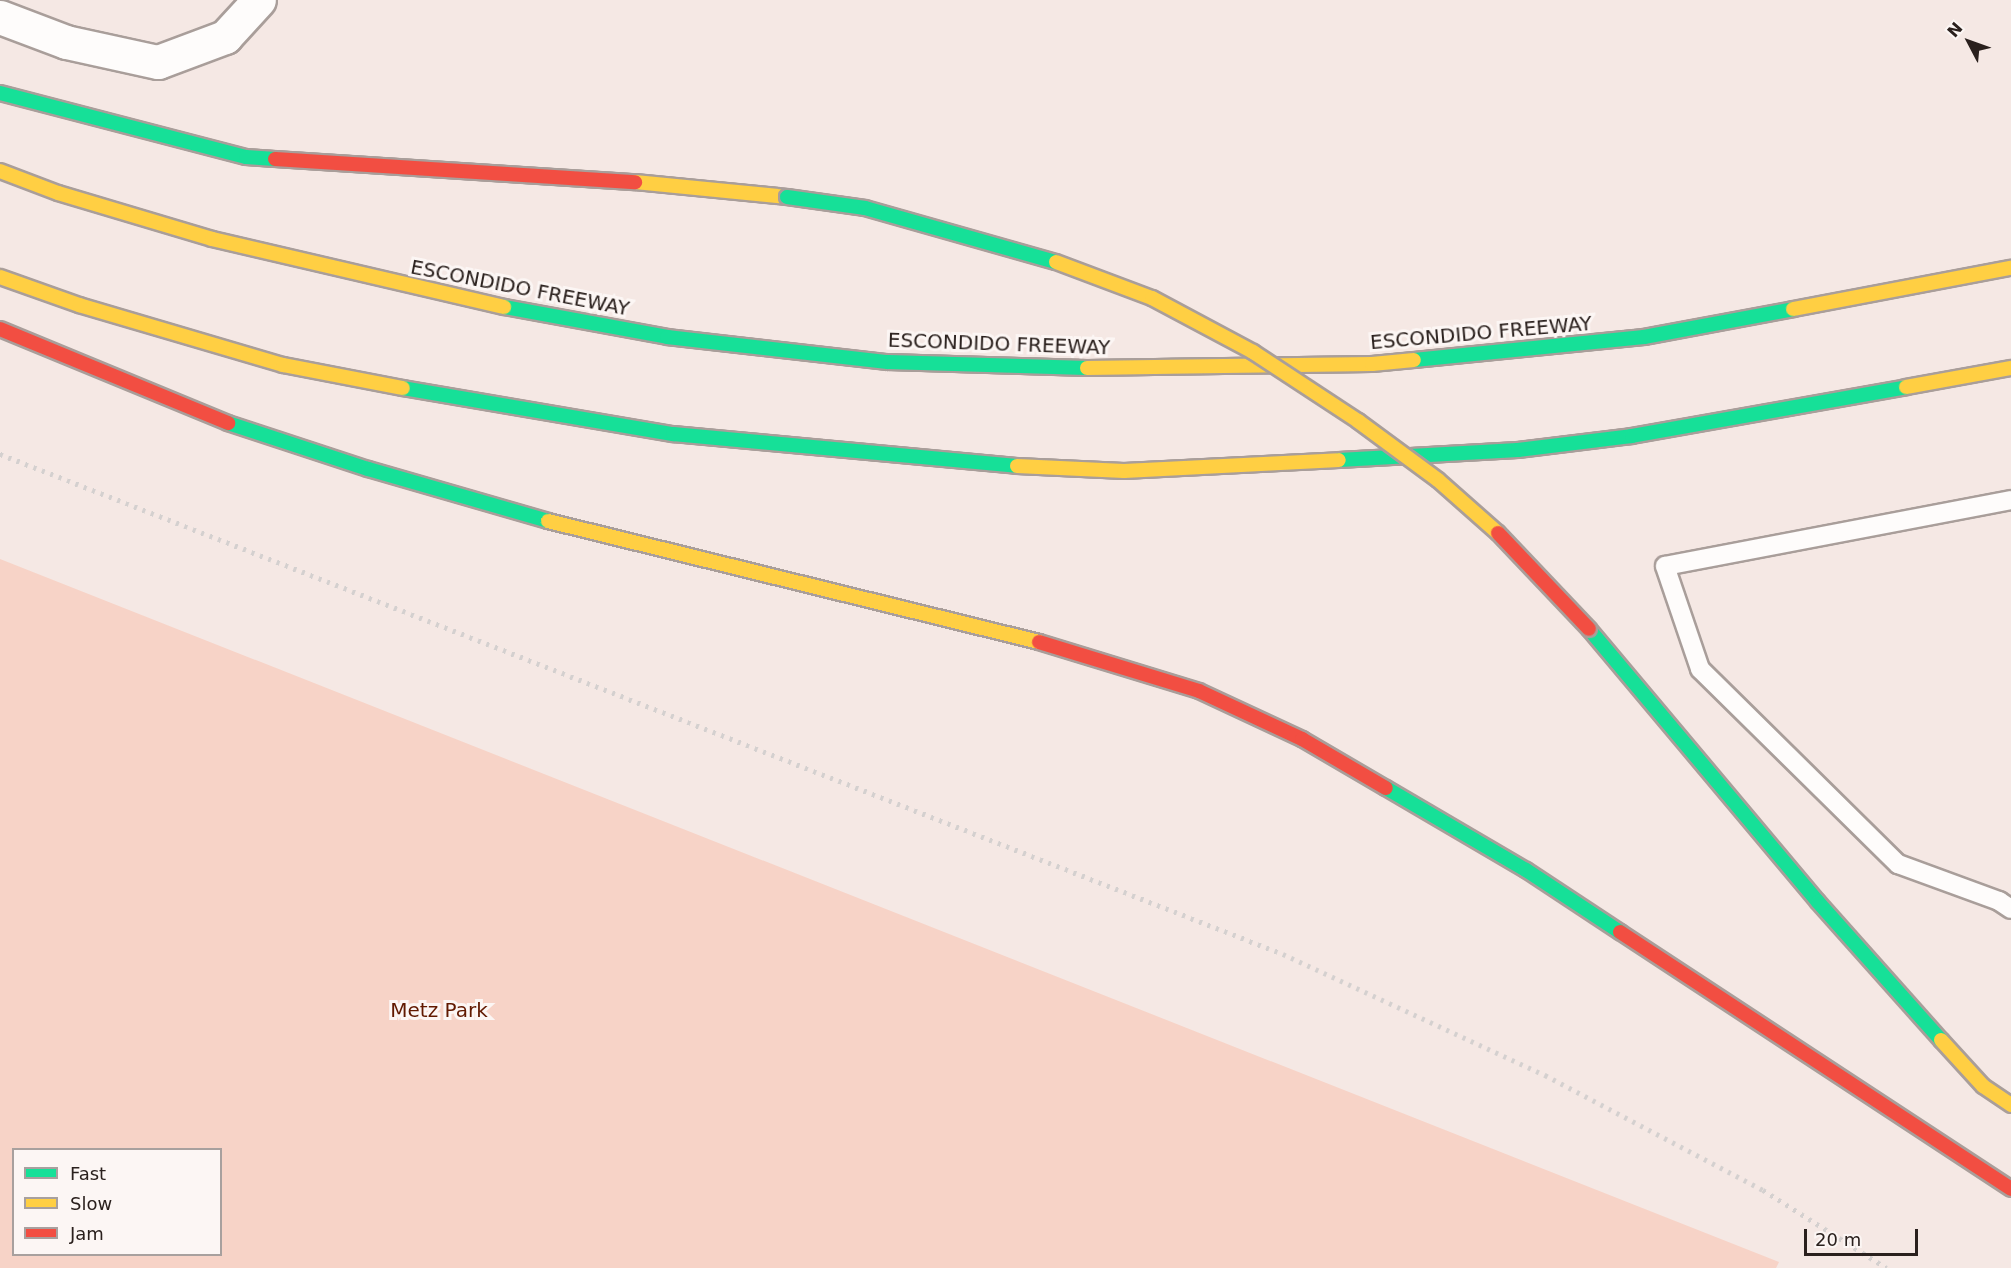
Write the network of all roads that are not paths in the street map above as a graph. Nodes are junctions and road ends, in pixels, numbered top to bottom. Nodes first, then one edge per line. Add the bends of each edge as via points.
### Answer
1 (259, 0) edge
2 (0, 17) edge
3 (0, 93) edge
4 (0, 171) edge
5 (2011, 268) edge
6 (0, 277) edge
7 (0, 329) edge
8 (2011, 368) edge
9 (2011, 500) edge
10 (2011, 909) edge
11 (2011, 1105) edge
12 (2011, 1189) edge

1 - 2 street via 225,37 158,62 66,42
3 - 11 highway, bridge via 246,157 538,173 865,208 1079,268 1152,298 1253,352 1358,421 1438,480 1509,543 1589,629 1818,902 1983,1086
4 - 5 highway, ESCONDIDO FREEWAY via 58,193 212,239 474,302 667,336 888,362 1059,368 1372,363 1644,337
6 - 8 highway via 283,364 504,408 673,434 973,464 1136,470 1518,450 1632,436
7 - 12 highway via 228,423 368,470 569,526 1050,645 1199,691 1302,739 1526,870
9 - 10 lane via 1665,566 1700,669 1898,864

